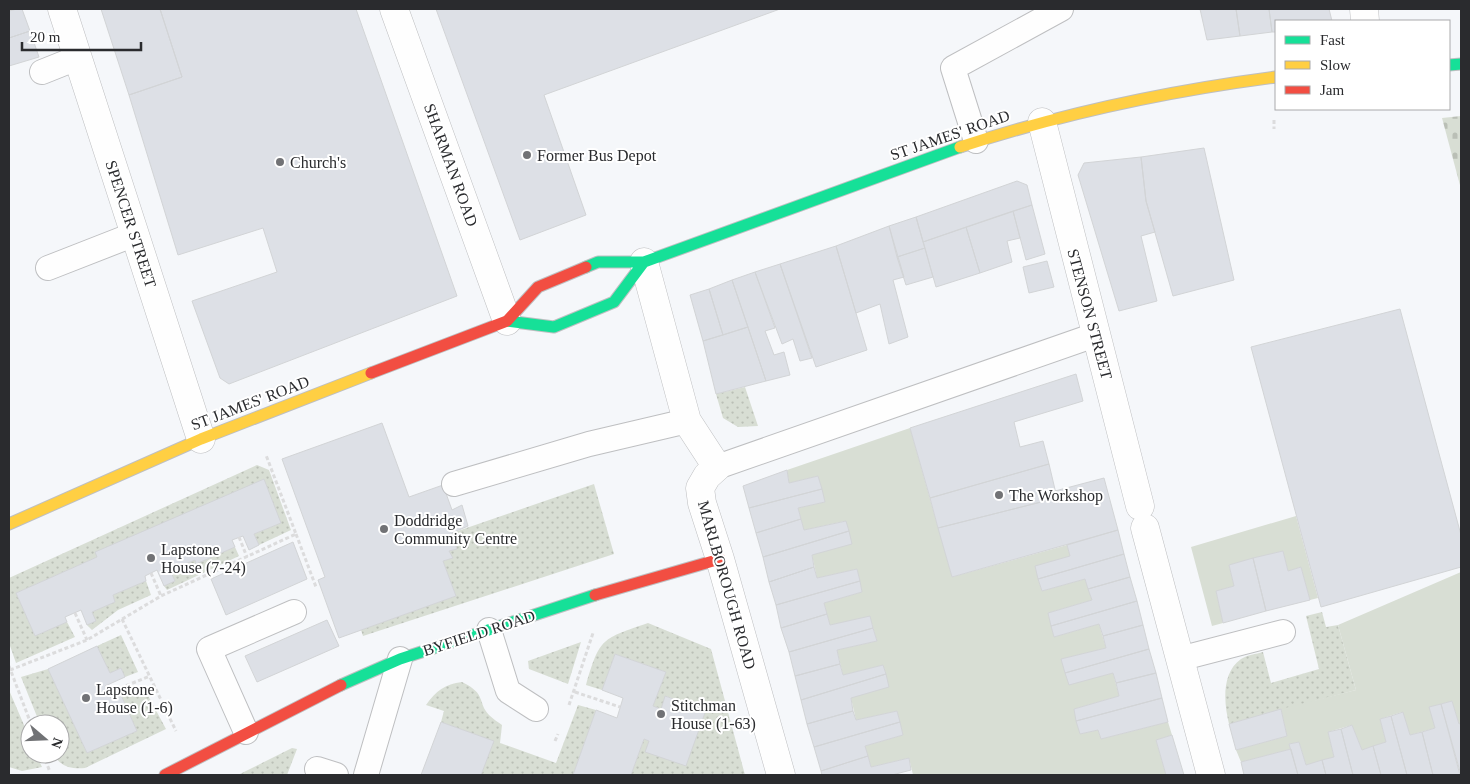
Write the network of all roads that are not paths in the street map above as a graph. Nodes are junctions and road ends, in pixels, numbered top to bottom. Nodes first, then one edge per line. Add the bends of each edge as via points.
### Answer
1 (62, 9) edge
2 (394, 9) edge
3 (1061, 9) edge
4 (77, 58) junction
5 (42, 72) dead end
6 (1275, 77) edge
7 (1042, 122) junction
8 (976, 141) junction
9 (134, 234) junction
10 (644, 262) junction
11 (48, 268) dead end
12 (507, 321) junction
13 (1095, 334) junction
14 (687, 421) junction
15 (201, 439) junction
16 (717, 467) junction
17 (454, 484) dead end
18 (9, 524) edge
19 (720, 559) junction
20 (294, 612) road end
21 (489, 630) junction
22 (1284, 632) dead end
23 (400, 659) junction
24 (1179, 659) junction
25 (536, 709) dead end
26 (246, 732) junction
27 (165, 775) edge
28 (366, 775) edge
29 (780, 775) edge
30 (1211, 775) edge

1 - 4 street, SPENCER STREET
2 - 12 street, SHARMAN ROAD
3 - 8 lane via 953,68
4 - 5 lane
4 - 9 street, SPENCER STREET
6 - 7 main road, ST JAMES' ROAD via 1175,91
7 - 8 main road, ST JAMES' ROAD
7 - 13 street, STENSON STREET
8 - 10 main road, ST JAMES' ROAD
9 - 11 lane
9 - 15 street, SPENCER STREET
10 - 12 main road, ST JAMES' ROAD via 598,262 538,287
10 - 12 main road, ST JAMES' ROAD via 614,302 554,327
10 - 14 street
12 - 15 main road, ST JAMES' ROAD
13 - 16 lane
13 - 24 street, STENSON STREET
14 - 16 street
14 - 17 lane via 589,444
15 - 18 main road, ST JAMES' ROAD
16 - 19 street, MARLBOROUGH ROAD via 700,488
19 - 21 main road, BYFIELD ROAD via 584,598
19 - 29 street, MARLBOROUGH ROAD
20 - 26 lane via 208,649
21 - 23 main road, BYFIELD ROAD
21 - 25 lane via 508,692
22 - 24 lane
23 - 26 main road, BYFIELD ROAD
23 - 28 lane
24 - 30 street, STENSON STREET
26 - 27 main road, BYFIELD ROAD

